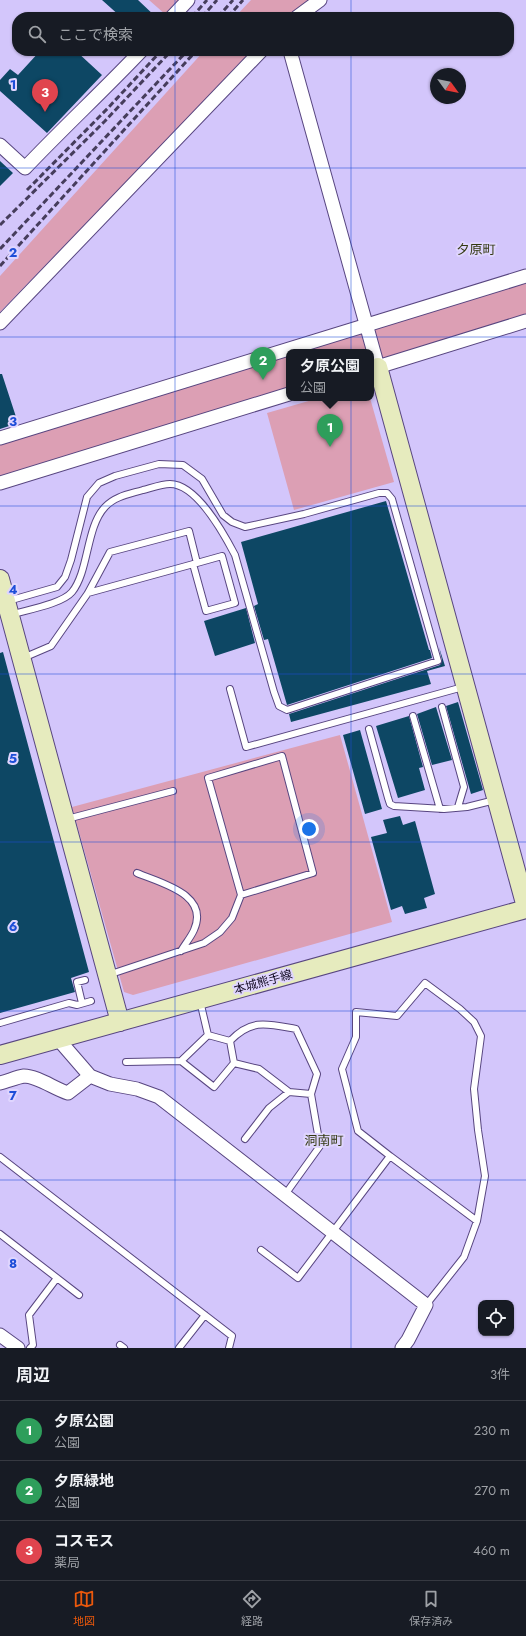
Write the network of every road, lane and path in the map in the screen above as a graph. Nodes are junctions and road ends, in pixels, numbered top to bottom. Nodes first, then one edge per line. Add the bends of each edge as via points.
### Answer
1 (188, 0) edge
2 (320, 0) edge
3 (177, 12) edge
4 (304, 12) edge
5 (136, 56) edge
6 (256, 56) edge
7 (291, 56) edge
8 (0, 145) edge
9 (526, 276) edge
10 (526, 321) edge
11 (0, 323) edge
12 (366, 325) junction
13 (288, 349) edge
14 (370, 349) edge
15 (286, 350) edge
16 (374, 368) edge
17 (286, 395) edge
18 (0, 438) edge
19 (0, 483) edge
20 (195, 563) junction
21 (0, 579) edge
22 (88, 593) junction
23 (8, 608) junction
24 (22, 659) junction
25 (466, 686) junction
26 (230, 690) dead end
27 (442, 707) dead end
28 (413, 716) dead end
29 (369, 729) dead end
30 (174, 791) dead end
31 (497, 800) junction
32 (458, 808) junction
33 (440, 809) junction
34 (66, 820) junction
35 (136, 873) dead end
36 (241, 895) junction
37 (526, 904) edge
38 (181, 951) junction
39 (108, 975) junction
40 (85, 980) dead end
41 (200, 999) junction
42 (91, 1001) dead end
43 (82, 1003) junction
44 (120, 1017) junction
45 (0, 1023) edge
46 (208, 1035) junction
47 (58, 1039) junction
48 (230, 1041) junction
49 (0, 1046) edge
50 (0, 1056) edge
51 (181, 1061) junction
52 (126, 1062) dead end
53 (234, 1063) junction
54 (90, 1076) junction
55 (0, 1083) edge
56 (289, 1092) junction
57 (311, 1094) junction
58 (245, 1139) dead end
59 (390, 1156) junction
60 (0, 1157) edge
61 (284, 1196) junction
62 (477, 1221) junction
63 (332, 1233) junction
64 (0, 1234) edge
65 (261, 1250) dead end
66 (57, 1278) junction
67 (79, 1295) dead end
68 (426, 1305) junction
69 (205, 1315) junction
70 (0, 1335) edge
71 (18, 1348) edge
72 (30, 1348) edge
73 (179, 1348) edge
74 (229, 1348) edge
75 (402, 1348) edge

1 - 3 street
2 - 4 street
5 - 8 street via 25,168
6 - 11 street
7 - 12 street
9 - 12 street
10 - 16 street
12 - 13 street
12 - 14 street
15 - 18 street
16 - 25 main road
17 - 19 street
20 - 20 lane via 222,556 235,603 206,611
20 - 22 lane
20 - 22 lane via 189,531 110,552
21 - 23 main road
22 - 24 lane via 51,646
23 - 23 lane via 57,587 66,577 87,497 99,483 159,464 183,465 202,479 224,515 232,522 246,527 387,493 392,499 438,661 287,710 279,706 232,549 197,497 185,487 170,484 122,496 105,507 90,539 78,584 71,593 60,600
23 - 24 main road
24 - 34 main road
25 - 26 lane via 246,747
25 - 31 main road
27 - 32 lane via 464,787
28 - 33 lane
29 - 33 lane via 390,804
30 - 34 lane
31 - 32 lane
31 - 37 main road
32 - 33 lane
34 - 39 main road
35 - 38 lane via 179,890 194,904 197,916 195,929
36 - 36 lane via 208,778 282,756 313,874
36 - 38 lane via 232,918 220,932 204,943
37 - 41 main road, 本城熊手線
37 - 44 main road, 本城熊手線
38 - 39 lane
39 - 44 main road
40 - 43 lane via 76,982
41 - 44 main road, 本城熊手線
41 - 46 lane
42 - 43 lane
43 - 45 lane via 69,1003
44 - 47 main road, 本城熊手線
44 - 49 main road, 本城熊手線
46 - 48 lane
46 - 51 lane
47 - 50 main road, 本城熊手線
47 - 54 street
48 - 53 lane
48 - 57 lane via 240,1030 263,1023 296,1029 317,1074
51 - 52 lane
51 - 53 lane via 214,1087
53 - 56 lane via 258,1069
54 - 55 street via 68,1093 35,1078 24,1076
54 - 61 street via 159,1097
56 - 57 lane
56 - 58 lane via 269,1108
57 - 61 lane via 320,1146
59 - 62 lane
59 - 62 lane via 358,1131 342,1069 356,1037 356,1012 397,1016 425,983 465,1013 474,1022 481,1036 474,1089 485,1176
59 - 63 lane
60 - 69 lane
61 - 63 street
62 - 68 lane via 464,1257
63 - 65 lane via 298,1278
63 - 68 street
64 - 66 lane
66 - 67 lane
66 - 72 lane via 29,1315 33,1345
68 - 75 street
69 - 73 lane
69 - 74 lane via 232,1336
70 - 71 street

